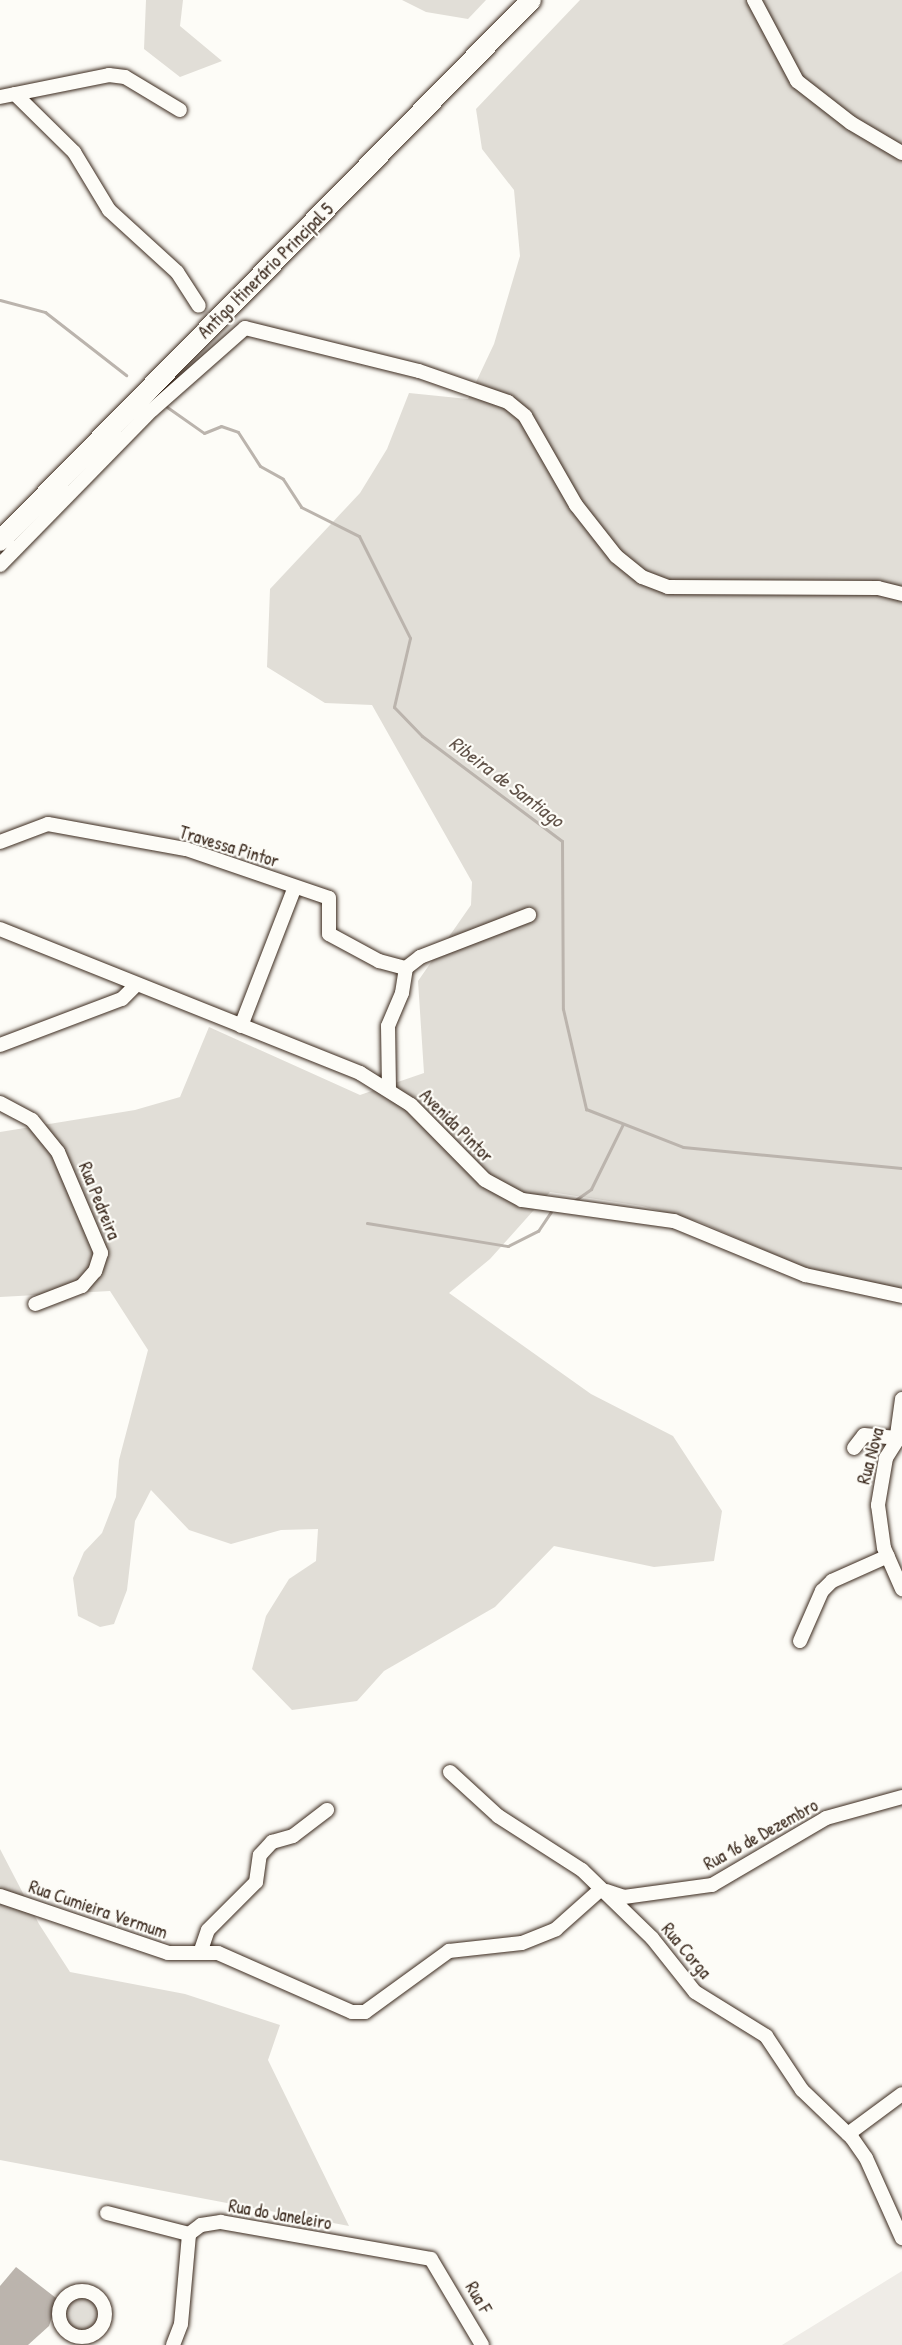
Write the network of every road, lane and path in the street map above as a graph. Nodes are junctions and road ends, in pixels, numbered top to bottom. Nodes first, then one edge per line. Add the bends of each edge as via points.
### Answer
1 (531, 0) edge
2 (754, 0) edge
3 (15, 94) junction
4 (0, 97) edge
5 (180, 110) dead end
6 (902, 153) edge
7 (199, 306) dead end
8 (0, 541) edge
9 (0, 565) edge
10 (902, 594) edge
11 (0, 842) edge
12 (295, 887) junction
13 (529, 915) dead end
14 (0, 928) edge
15 (406, 968) junction
16 (136, 985) junction
17 (241, 1026) junction
18 (0, 1045) edge
19 (388, 1089) junction
20 (0, 1103) edge
21 (902, 1296) edge
22 (35, 1304) dead end
23 (902, 1399) edge
24 (897, 1438) junction
25 (855, 1448) dead end
26 (888, 1556) junction
27 (902, 1589) edge
28 (800, 1641) dead end
29 (450, 1772) dead end
30 (902, 1797) edge
31 (327, 1810) dead end
32 (601, 1889) junction
33 (0, 1896) edge
34 (200, 1953) junction
35 (902, 2094) edge
36 (848, 2134) junction
37 (107, 2213) dead end
38 (189, 2234) junction
39 (902, 2238) edge
40 (440, 2269) joint
41 (63, 2328) dead end
42 (76, 2345) edge
43 (173, 2345) edge
44 (482, 2345) edge

1 - 8 highway, Antigo Itinerário Principal 5
2 - 6 street via 797,81 851,123
3 - 4 street
3 - 5 street via 109,75 125,77
3 - 7 street via 74,152 109,210 177,272
9 - 10 street via 152,410 245,328 419,371 508,402 525,416 576,505 616,556 642,577 668,587 878,588
11 - 12 street, Travessa Pintor via 48,824 186,849
12 - 15 street, Travessa Pintor via 329,898 329,934 379,961
12 - 17 street
13 - 15 street via 420,957
14 - 16 street, Avenida Pintor
15 - 19 street via 402,993 388,1026
16 - 17 street, Avenida Pintor
16 - 18 street via 122,999
17 - 19 street, Avenida Pintor via 360,1073
19 - 21 street, Avenida Pintor via 422,1114 485,1180 522,1200 674,1221 805,1275
20 - 22 street, Rua Pedreira via 33,1120 58,1152 101,1253 95,1271 82,1286
23 - 24 street, Rua Nova
24 - 25 street via 864,1435
24 - 26 street, Rua Nova via 886,1458 878,1506
26 - 27 street, Rua Nova
26 - 28 street via 832,1581 822,1591
29 - 32 street, Rua Corga via 498,1816 582,1870
30 - 32 street, Rua 16 de Dezembro via 826,1818 712,1885 696,1890 624,1897
31 - 34 street via 293,1836 272,1842 260,1855 256,1882 208,1930
32 - 34 street, Rua Cumieira Vermum via 556,1929 522,1943 448,1951 365,2012 352,2012 218,1953
32 - 36 street, Rua Corga via 652,1938 695,1992 766,2036 802,2090
33 - 34 street, Rua Cumieira Vermum via 168,1953
35 - 36 street
36 - 39 street, Rua Corga via 866,2158
37 - 38 street
38 - 40 street, Rua do Janeleiro via 201,2225 221,2222 431,2259
38 - 43 street via 180,2324
40 - 44 street, Rua F
41 - 42 street

